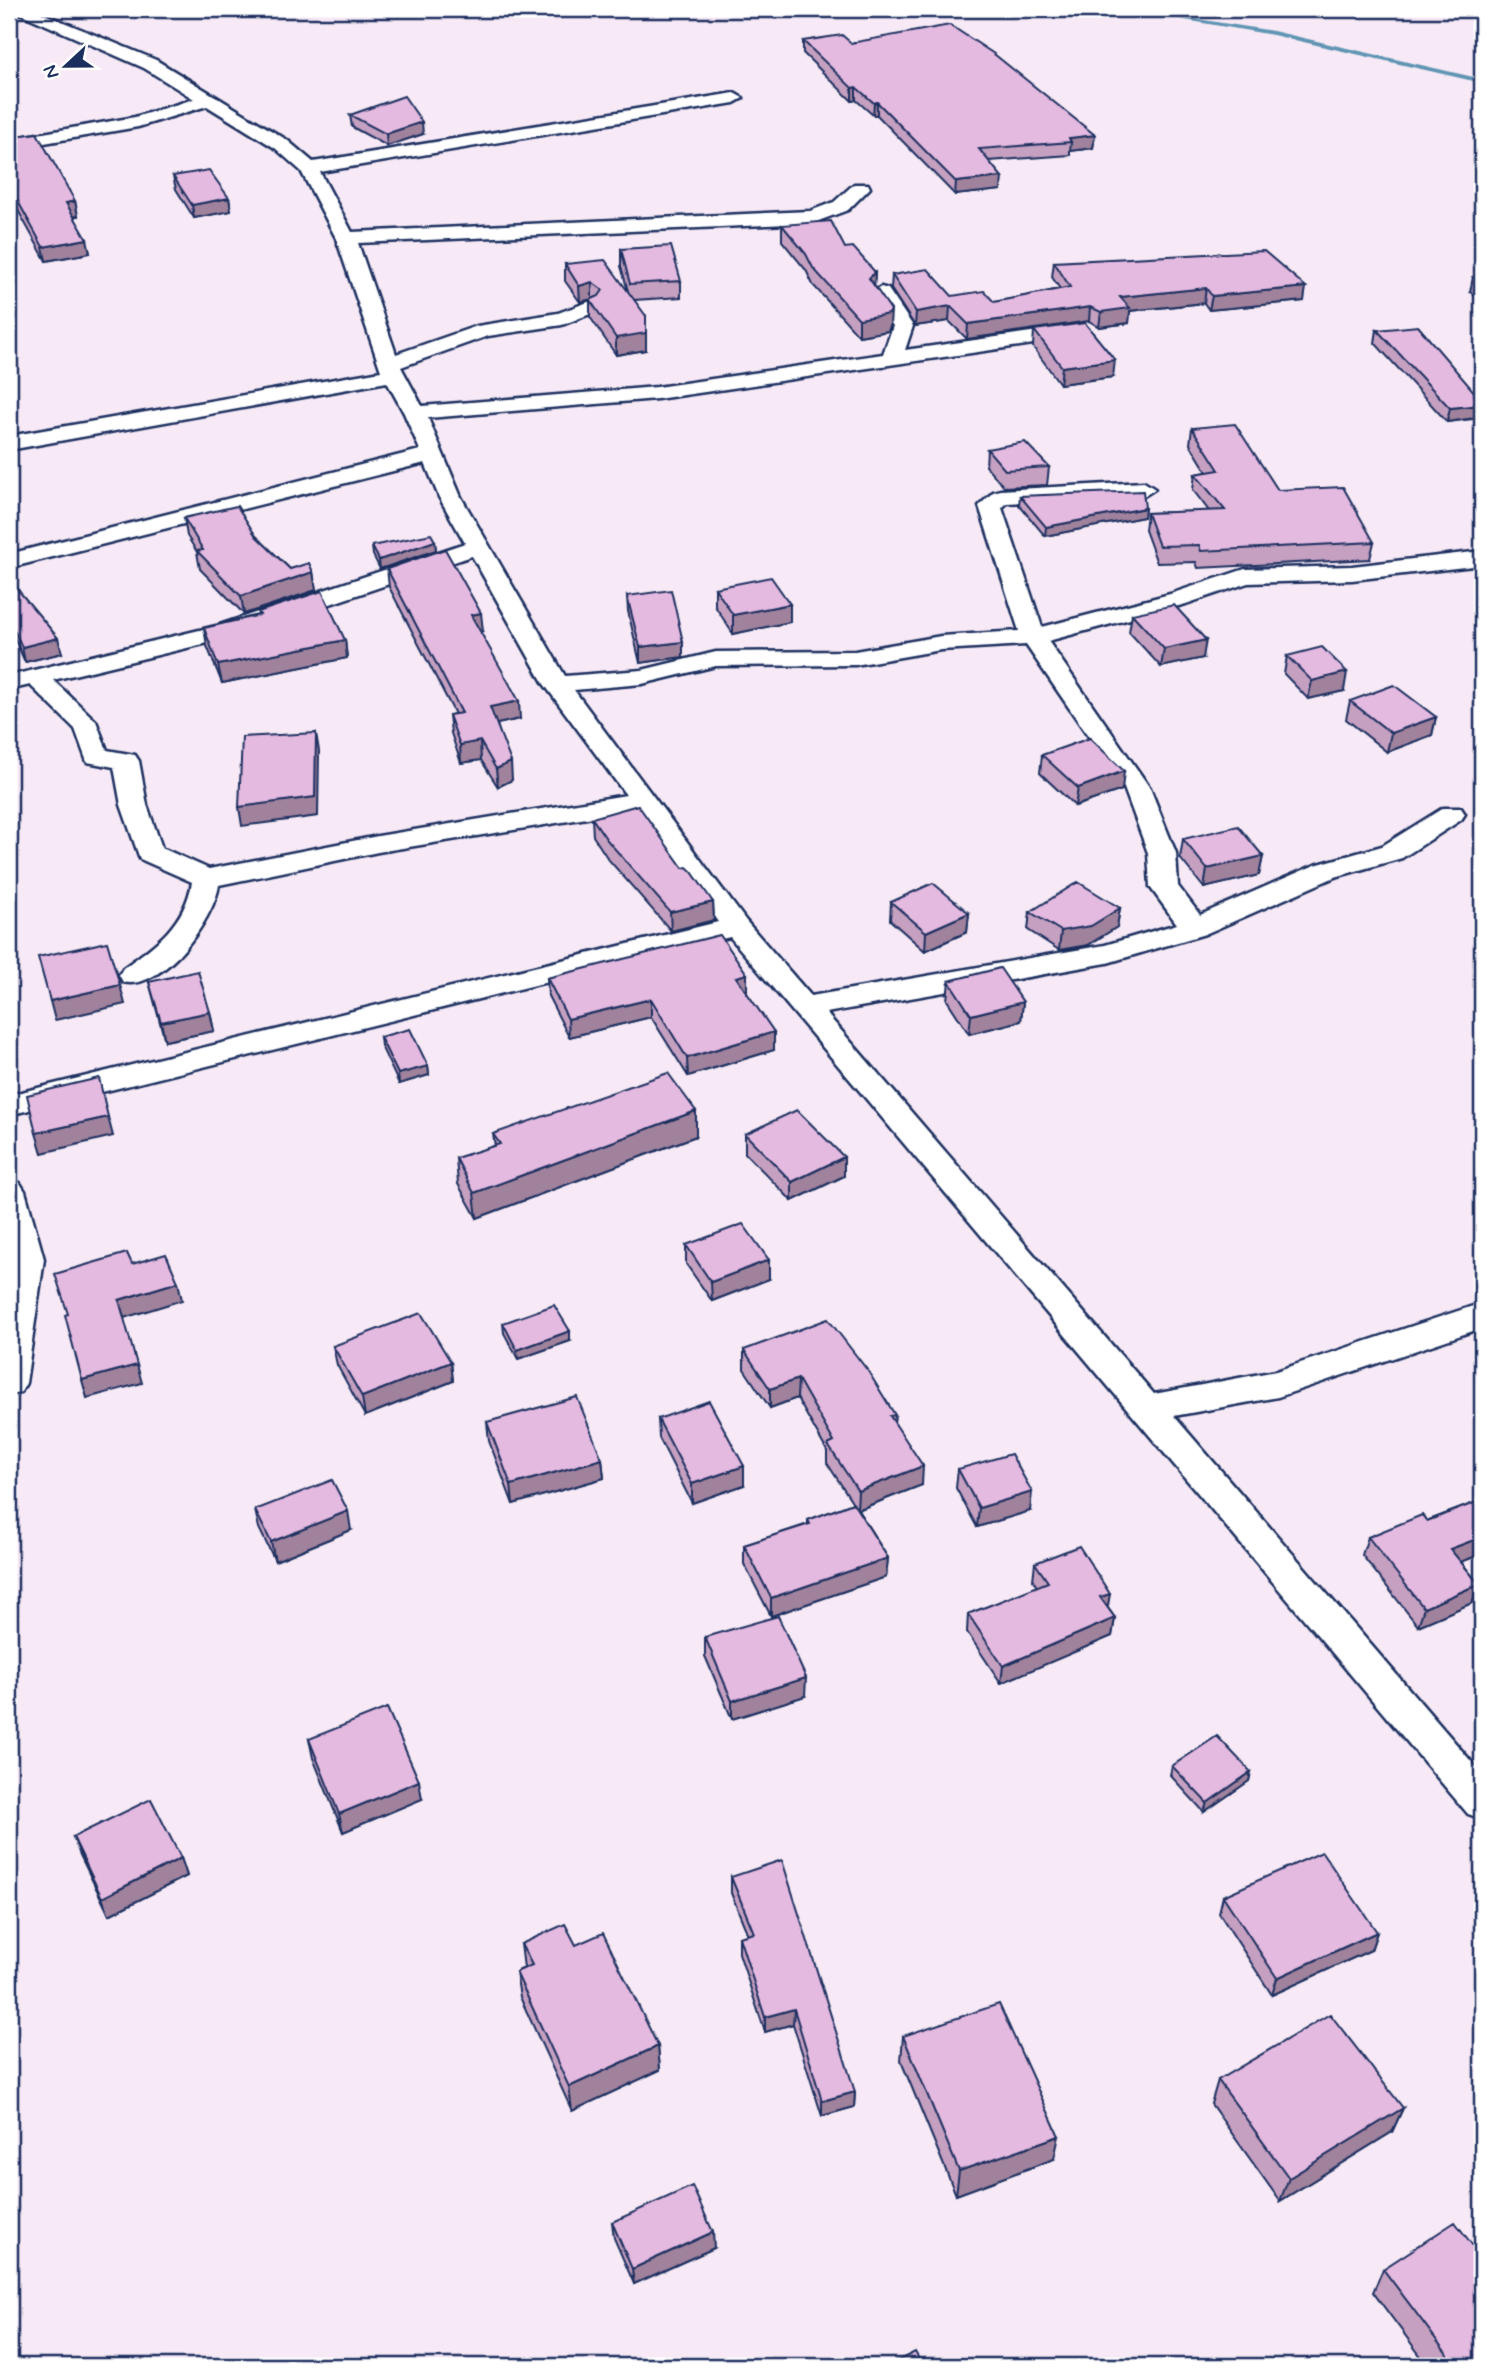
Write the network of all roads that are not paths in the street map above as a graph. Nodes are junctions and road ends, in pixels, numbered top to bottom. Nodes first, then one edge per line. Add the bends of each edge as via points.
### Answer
1 (18, 9) edge
2 (734, 97) dead end
3 (208, 100) junction
4 (9, 144) edge
5 (309, 168) junction
6 (861, 188) dead end
7 (346, 238) junction
8 (881, 293) edge
9 (591, 307) edge
10 (1089, 330) edge
11 (892, 358) junction
12 (391, 370) junction
13 (415, 413) junction
14 (9, 443) edge
15 (432, 454) junction
16 (1144, 489) edge
17 (478, 546) junction
18 (1482, 558) edge
19 (9, 561) edge
20 (1033, 637) junction
21 (36, 677) junction
22 (9, 683) edge
23 (556, 684) junction
24 (641, 801) junction
25 (1452, 814) dead end
26 (206, 878) junction
27 (736, 927) junction
28 (1195, 928) junction
29 (133, 975) dead end
30 (804, 1007) junction
31 (9, 1105) edge
32 (9, 1191) edge
33 (1482, 1315) edge
34 (9, 1383) edge
35 (1148, 1408) junction
36 (1482, 1802) edge

1 - 3 street via 150,64
2 - 5 street
3 - 4 street via 138,122
3 - 5 street via 281,144
5 - 7 street
6 - 7 street via 841,206 813,217
7 - 12 street
8 - 11 street via 903,326
9 - 12 street via 562,318 484,330
10 - 11 street
11 - 13 street via 657,393
12 - 13 street
12 - 14 street
13 - 15 street
15 - 17 street
15 - 19 street
16 - 20 street via 1001,497 990,506
17 - 21 street via 224,632
17 - 23 street
18 - 20 street via 1352,573 1245,576 1178,599
20 - 23 street via 941,643 855,658 716,659 642,677
20 - 28 street via 1137,788 1163,853 1164,887
21 - 22 street
21 - 26 street via 87,726 96,756 126,761 150,853
23 - 24 street
24 - 26 street
24 - 27 street
25 - 28 street via 1392,852 1325,871
26 - 29 street via 205,897 180,941
27 - 30 street
27 - 31 street
28 - 30 street via 1107,954
30 - 35 street
32 - 34 street via 28,1259
33 - 35 street via 1278,1384
35 - 36 street

